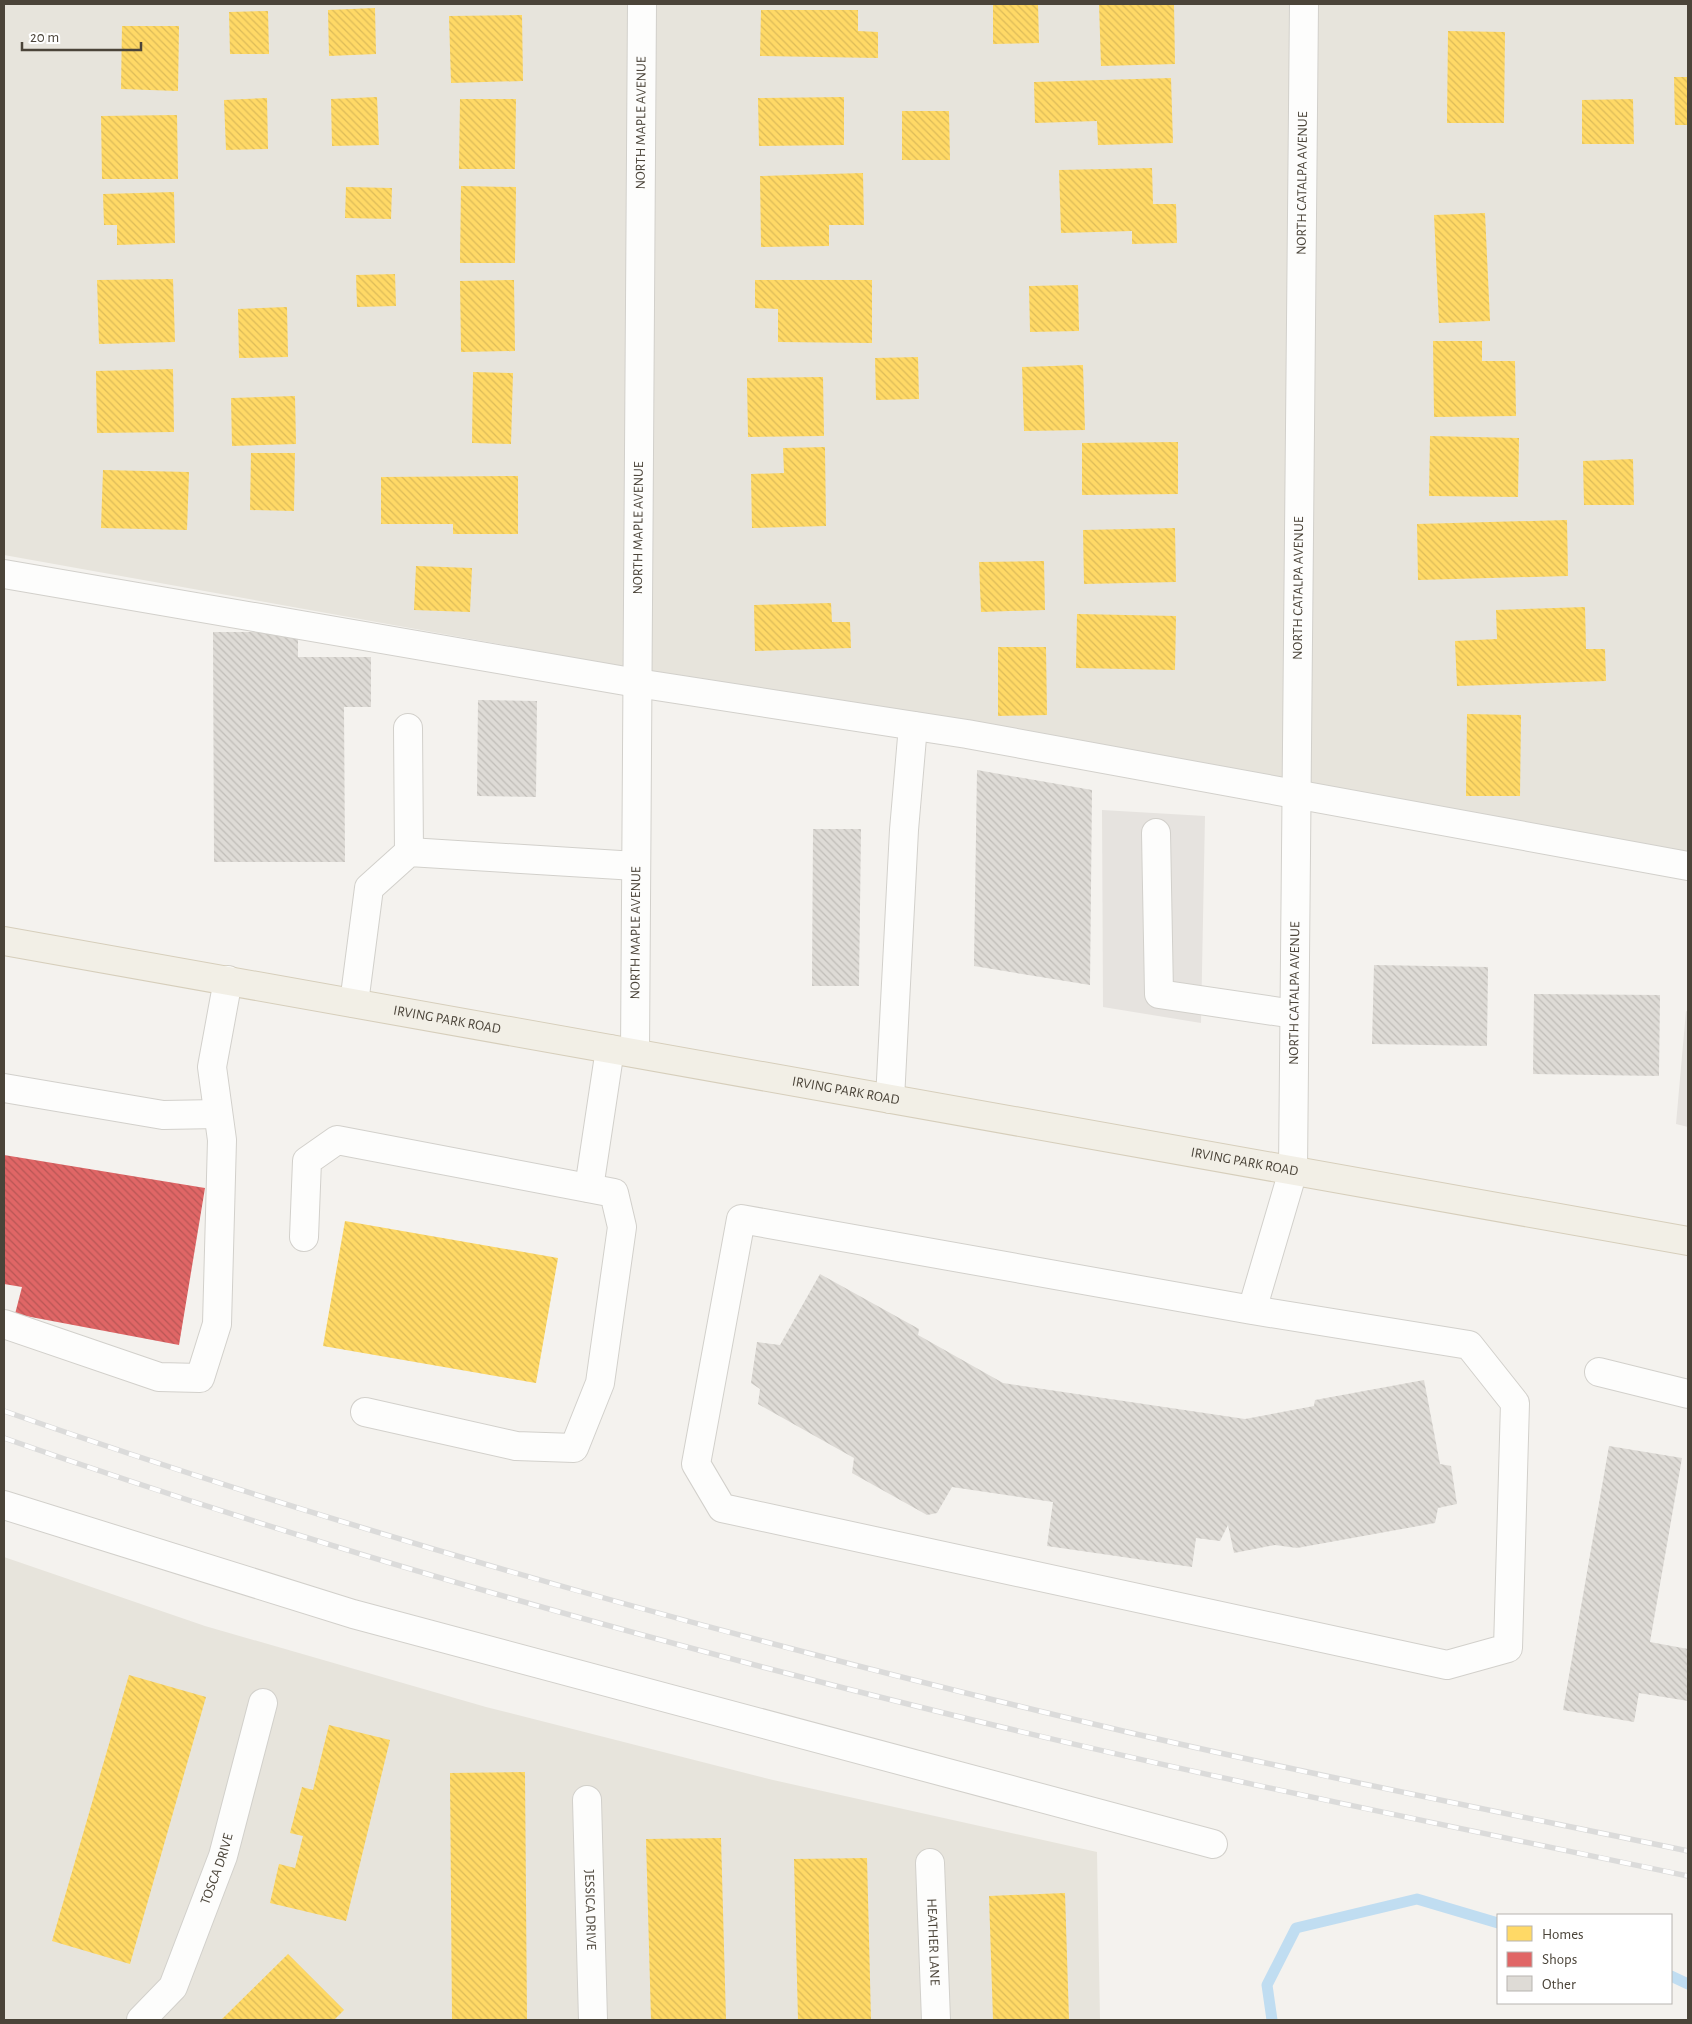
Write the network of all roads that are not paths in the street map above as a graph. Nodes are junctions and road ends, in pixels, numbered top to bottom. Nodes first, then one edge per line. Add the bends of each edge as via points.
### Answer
1 (642, 4) edge
2 (1304, 4) edge
3 (4, 574) edge
4 (637, 683) junction
5 (914, 726) junction
6 (408, 728) dead end
7 (1296, 794) junction
8 (1156, 833) dead end
9 (409, 852) junction
10 (636, 866) junction
11 (1688, 866) edge
12 (4, 941) edge
13 (228, 980) junction
14 (354, 1004) junction
15 (1294, 1014) junction
16 (622, 1051) junction
17 (4, 1088) edge
18 (890, 1099) junction
19 (218, 1114) junction
20 (1293, 1171) junction
21 (589, 1188) junction
22 (304, 1238) dead end
23 (1688, 1241) edge
24 (1252, 1310) junction
25 (4, 1324) edge
26 (1599, 1372) dead end
27 (1688, 1393) edge
28 (365, 1412) dead end
29 (4, 1505) edge
30 (263, 1703) dead end
31 (587, 1800) dead end
32 (1213, 1844) dead end
33 (930, 1863) dead end
34 (142, 2020) edge
35 (593, 2020) edge
36 (936, 2020) edge

1 - 4 street, NORTH MAPLE AVENUE
2 - 7 street, NORTH CATALPA AVENUE
3 - 4 street
4 - 5 street
4 - 10 street, NORTH MAPLE AVENUE
5 - 7 street
5 - 18 street via 904,830
6 - 9 street
7 - 11 street
7 - 15 street, NORTH CATALPA AVENUE
8 - 15 street via 1159,994
9 - 10 street
9 - 14 street via 370,888
10 - 16 street, NORTH MAPLE AVENUE
12 - 13 main road, IRVING PARK ROAD
13 - 14 main road, IRVING PARK ROAD
13 - 19 street via 212,1067
14 - 16 main road, IRVING PARK ROAD
15 - 20 street, NORTH CATALPA AVENUE
16 - 18 main road, IRVING PARK ROAD
16 - 21 street, NORTH MAPLE AVENUE
17 - 19 street via 164,1115
18 - 20 main road, IRVING PARK ROAD
19 - 25 street via 222,1140 217,1324 200,1378 159,1378
20 - 23 main road, IRVING PARK ROAD
20 - 24 street, NORTH CATALPA AVENUE
21 - 22 street via 337,1140 307,1161
21 - 28 street via 614,1193 622,1227 600,1383 574,1448 516,1446
24 - 24 street via 1469,1345 1515,1403 1508,1648 1447,1665 722,1508 696,1464 741,1219
26 - 27 street
29 - 32 street via 353,1614
30 - 34 street, TOSCA DRIVE via 223,1856 177,1979
31 - 35 street, JESSICA DRIVE
33 - 36 street, HEATHER LANE

